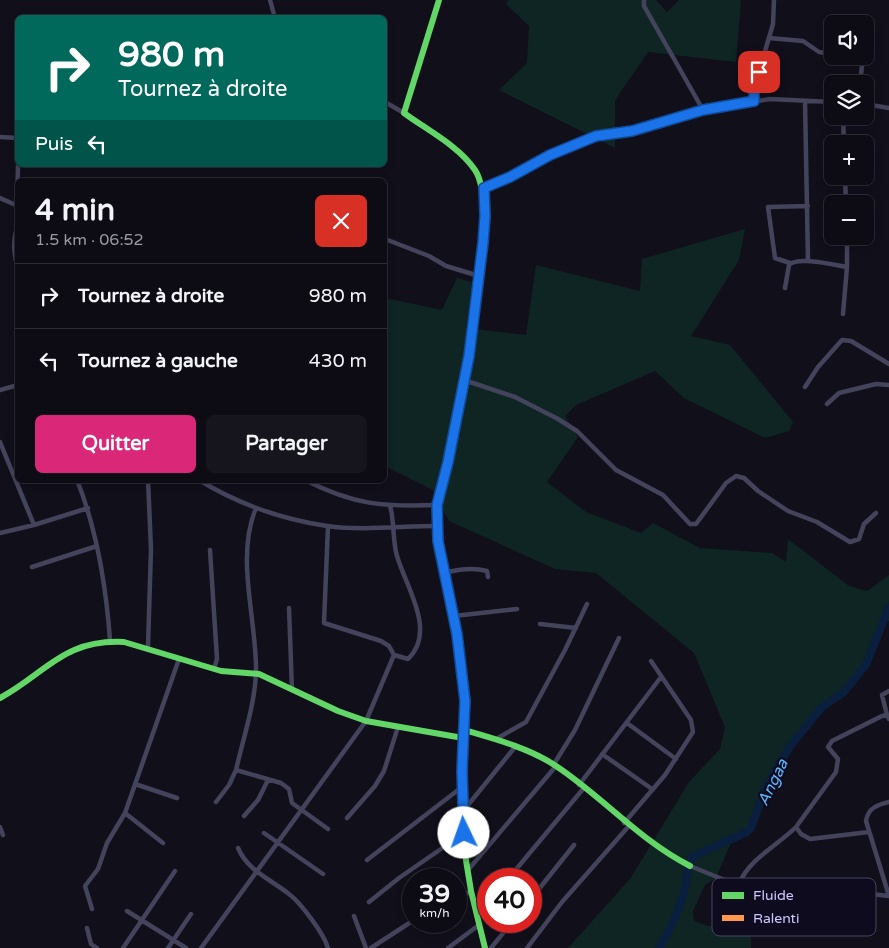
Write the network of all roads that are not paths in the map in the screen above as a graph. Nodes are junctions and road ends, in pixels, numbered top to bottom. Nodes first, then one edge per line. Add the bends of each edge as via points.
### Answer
1 (270, 0) edge
2 (439, 0) edge
3 (644, 0) edge
4 (774, 0) edge
5 (273, 15) edge
6 (769, 38) junction
7 (824, 53) edge
8 (754, 101) junction
9 (805, 101) junction
10 (824, 102) edge
11 (387, 103) edge
12 (874, 106) edge
13 (889, 108) edge
14 (703, 110) junction
15 (404, 114) junction
16 (0, 137) edge
17 (15, 138) edge
18 (484, 188) junction
19 (0, 198) edge
20 (15, 205) edge
21 (808, 206) junction
22 (15, 234) edge
23 (387, 240) edge
24 (846, 245) edge
25 (15, 257) edge
26 (808, 261) junction
27 (790, 263) junction
28 (847, 267) junction
29 (478, 276) junction
30 (785, 288) dead end
31 (843, 314) dead end
32 (889, 364) edge
33 (464, 380) junction
34 (889, 384) edge
35 (15, 387) edge
36 (805, 387) dead end
37 (0, 390) edge
38 (827, 404) dead end
39 (0, 442) edge
40 (15, 464) edge
41 (10, 466) junction
42 (15, 478) edge
43 (17, 483) edge
44 (78, 483) edge
45 (148, 483) edge
46 (204, 483) edge
47 (311, 483) edge
48 (437, 505) junction
49 (390, 506) junction
50 (88, 508) junction
51 (256, 508) junction
52 (876, 513) dead end
53 (34, 525) junction
54 (328, 526) junction
55 (393, 526) junction
56 (437, 526) junction
57 (0, 533) edge
58 (97, 546) junction
59 (210, 550) dead end
60 (32, 567) dead end
61 (445, 573) junction
62 (488, 577) dead end
63 (587, 604) dead end
64 (289, 608) dead end
65 (518, 609) dead end
66 (454, 616) junction
67 (540, 624) dead end
68 (576, 628) junction
69 (619, 638) dead end
70 (110, 640) junction
71 (148, 646) junction
72 (394, 656) junction
73 (179, 659) junction
74 (651, 661) dead end
75 (214, 669) junction
76 (256, 673) junction
77 (661, 677) junction
78 (292, 690) junction
79 (889, 691) edge
80 (0, 698) edge
81 (888, 717) edge
82 (366, 721) junction
83 (627, 723) junction
84 (398, 727) junction
85 (464, 730) junction
86 (463, 738) junction
87 (496, 739) junction
88 (515, 748) junction
89 (602, 754) junction
90 (676, 759) junction
91 (555, 765) junction
92 (236, 770) junction
93 (268, 780) junction
94 (136, 784) junction
95 (462, 786) junction
96 (581, 787) junction
97 (652, 789) junction
98 (177, 798) dead end
99 (216, 802) dead end
100 (889, 802) edge
101 (300, 810) junction
102 (463, 811) junction
103 (125, 813) junction
104 (244, 816) dead end
105 (347, 818) dead end
106 (626, 825) junction
107 (0, 827) edge
108 (796, 827) junction
109 (328, 829) dead end
110 (869, 832) junction
111 (264, 833) dead end
112 (464, 833) junction
113 (3, 835) dead end
114 (278, 842) junction
115 (163, 843) dead end
116 (574, 845) dead end
117 (238, 848) dead end
118 (367, 860) dead end
119 (690, 866) joint
120 (517, 868) edge
121 (468, 870) junction
122 (175, 871) dead end
123 (258, 872) junction
124 (323, 874) dead end
125 (719, 878) edge
126 (742, 878) edge
127 (542, 885) edge
128 (471, 891) junction
129 (467, 893) edge
130 (876, 895) edge
131 (889, 896) edge
132 (369, 902) dead end
133 (92, 909) dead end
134 (127, 911) dead end
135 (191, 914) dead end
136 (354, 916) dead end
137 (477, 917) edge
138 (142, 921) junction
139 (477, 926) edge
140 (87, 928) dead end
141 (402, 929) edge
142 (481, 933) edge
143 (503, 933) edge
144 (173, 940) junction
145 (89, 946) edge
146 (98, 948) edge
147 (123, 948) edge
148 (168, 948) edge
149 (186, 948) edge
150 (201, 948) edge
151 (328, 948) edge
152 (366, 948) edge
153 (371, 948) edge
154 (448, 948) edge
155 (485, 948) edge
156 (491, 948) edge
157 (527, 948) edge

1 - 5 street
2 - 15 street
3 - 14 street via 644,6
4 - 6 street
6 - 7 street via 803,41
6 - 8 street via 754,89
8 - 9 street via 785,98
8 - 14 street
9 - 10 street
9 - 21 street
11 - 15 street
12 - 13 street
14 - 18 street via 642,129 596,136
15 - 18 street via 454,149 475,170
16 - 17 street
18 - 29 street via 485,216
19 - 20 street
21 - 26 street
21 - 27 street via 768,208 775,258
22 - 25 street
23 - 29 street via 446,266
24 - 28 street
26 - 27 street
26 - 28 street
27 - 30 street
28 - 31 street
29 - 33 street
32 - 36 street via 852,341 842,340 826,356
33 - 48 street
33 - 52 street via 515,398 558,419 581,435 616,470 664,495 690,524 696,524 726,483 736,476 744,478 788,511 817,522 850,542 859,539 864,524
34 - 38 street via 839,393
35 - 37 street
39 - 41 street
40 - 41 street
41 - 42 street
43 - 53 street
44 - 50 street
45 - 71 street via 151,549
46 - 51 street
47 - 49 street via 350,499
48 - 49 street
48 - 56 street
49 - 55 street
50 - 53 street
50 - 58 street
51 - 54 street
51 - 76 street via 248,538 250,616
53 - 57 street
54 - 55 street
54 - 72 street via 324,623 381,641 389,646
55 - 56 street
55 - 72 street via 398,558 421,630 410,657
56 - 61 street
58 - 60 street
58 - 70 street via 108,605
59 - 75 street via 217,659
61 - 62 street via 477,568 487,571
61 - 66 street
63 - 68 street
64 - 78 street
65 - 66 street
66 - 85 street via 465,701
67 - 68 street
68 - 87 street via 526,722
69 - 91 street
70 - 71 street
70 - 80 street via 74,648
71 - 73 street
72 - 82 street
73 - 75 street
73 - 94 street
74 - 77 street
75 - 76 street
76 - 78 street
76 - 92 street
77 - 83 street
77 - 90 street via 693,727 690,739
78 - 82 street
79 - 81 street via 882,695
81 - 108 street via 832,741 828,747 838,759 836,772
82 - 84 street
82 - 101 street
83 - 89 street
83 - 90 street
84 - 86 street
84 - 105 street via 384,772
85 - 86 street
85 - 87 street
86 - 95 street
87 - 88 street
88 - 91 street
88 - 102 street
89 - 96 street
89 - 97 street
90 - 97 street
91 - 96 street
91 - 121 street
92 - 93 street
92 - 99 street
93 - 101 street via 286,786 290,800
93 - 104 street via 258,800
94 - 98 street
94 - 103 street
95 - 102 street
95 - 118 street
96 - 106 street
96 - 120 street
97 - 106 street
100 - 110 street via 869,810 866,821
101 - 109 street
101 - 114 street
102 - 112 street
103 - 115 street
103 - 133 street via 107,843 98,869 85,886
106 - 119 street via 656,848
106 - 157 street
107 - 113 street
108 - 110 street via 810,839
108 - 126 street via 754,863
110 - 131 street
111 - 114 street
112 - 121 street
112 - 132 street
114 - 123 street
114 - 124 street
116 - 127 street
117 - 123 street via 246,862
119 - 125 street
121 - 128 street
122 - 138 street
123 - 150 street
123 - 151 street via 296,900
128 - 129 street
128 - 137 street
130 - 131 street
134 - 138 street
135 - 144 street
136 - 152 street
138 - 144 street
138 - 147 street
139 - 154 street
140 - 145 street
141 - 153 street
142 - 155 street
143 - 156 street
144 - 148 street
144 - 149 street
145 - 146 street

